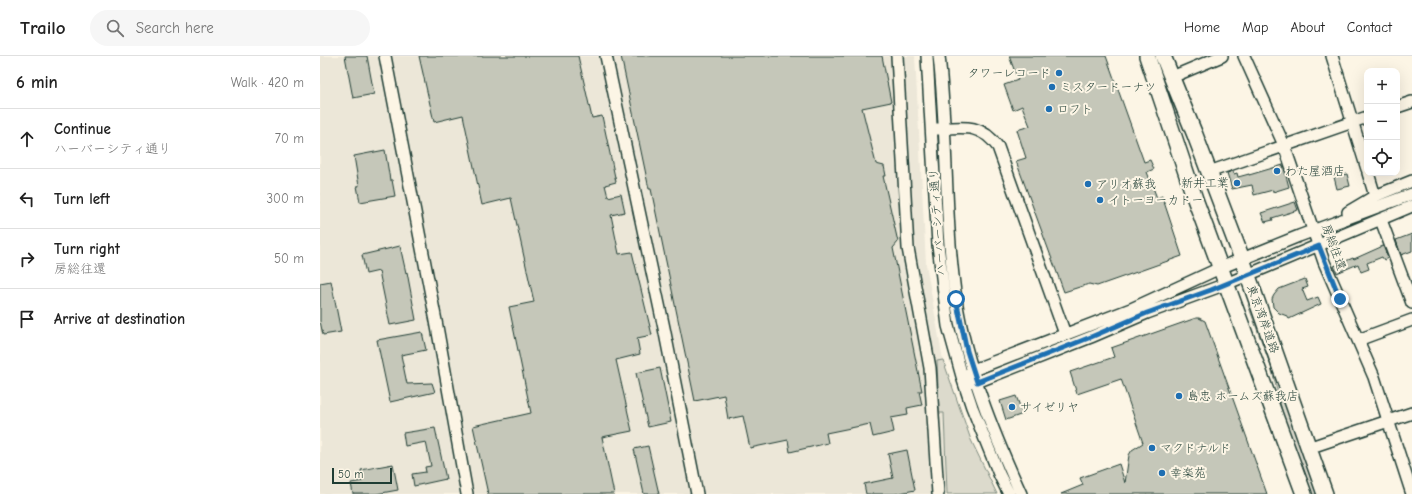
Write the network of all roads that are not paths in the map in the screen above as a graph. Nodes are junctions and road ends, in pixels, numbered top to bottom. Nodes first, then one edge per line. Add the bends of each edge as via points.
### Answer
1 (385, 56) edge
2 (606, 56) edge
3 (897, 56) edge
4 (927, 56) edge
5 (939, 56) edge
6 (1147, 56) edge
7 (1163, 56) edge
8 (1222, 56) edge
9 (1244, 56) edge
10 (1332, 56) edge
11 (1172, 77) junction
12 (1412, 102) edge
13 (1400, 106) edge
14 (1364, 118) edge
15 (1353, 122) junction
16 (944, 128) junction
17 (932, 130) junction
18 (1284, 145) junction
19 (1364, 159) edge
20 (1209, 172) junction
21 (1369, 176) edge
22 (1412, 180) edge
23 (1412, 194) edge
24 (1375, 196) junction
25 (1412, 206) edge
26 (1381, 220) junction
27 (1336, 222) junction
28 (1314, 230) junction
29 (1319, 246) junction
30 (1242, 259) junction
31 (1220, 268) junction
32 (1248, 275) junction
33 (1226, 284) junction
34 (1412, 303) edge
35 (1412, 320) edge
36 (1065, 334) junction
37 (1358, 340) junction
38 (973, 370) junction
39 (963, 380) junction
40 (977, 382) junction
41 (1412, 413) edge
42 (1389, 421) junction
43 (1308, 448) junction
44 (1410, 492) edge
45 (467, 494) edge
46 (697, 494) edge
47 (938, 494) edge
48 (1009, 494) edge
49 (1022, 494) edge
50 (1304, 494) edge
51 (1325, 494) edge

1 - 45 street
2 - 46 street
3 - 47 street via 908,248 930,368
4 - 17 street, ハーバーシティ通り
5 - 16 street, ハーバーシティ通り
6 - 31 highway, 東京湾岸道路
7 - 11 highway, 東京湾岸道路
8 - 11 street
9 - 18 street, 房総往還
10 - 15 street
11 - 20 highway, 東京湾岸道路
12 - 13 street
14 - 15 street
15 - 18 street
15 - 19 street
16 - 17 street
16 - 36 street via 978,129 998,147
16 - 38 street, ハーバーシティ通り via 956,299
17 - 39 street, ハーバーシティ通り via 940,268 948,326
18 - 20 street
18 - 28 street, 房総往還
20 - 30 highway, 東京湾岸道路
21 - 24 street
22 - 24 street
23 - 27 street
24 - 27 street via 1341,216
25 - 26 street
26 - 29 street
26 - 34 street
27 - 28 street
28 - 29 street, 房総往還
28 - 30 street
29 - 32 street
29 - 37 street, 房総往還
30 - 31 street
30 - 32 highway, 東京湾岸道路
31 - 33 highway, 東京湾岸道路
31 - 36 street via 1131,310
32 - 33 street
32 - 43 highway, 東京湾岸道路
33 - 40 street
33 - 50 highway, 東京湾岸道路
35 - 37 street
36 - 38 street
37 - 42 street, 房総往還
38 - 39 street
38 - 40 street, ハーバーシティ通り
39 - 40 street
39 - 48 street, ハーバーシティ通り
40 - 49 street, ハーバーシティ通り
41 - 42 street
42 - 43 street
42 - 44 street, 房総往還
43 - 51 highway, 東京湾岸道路

